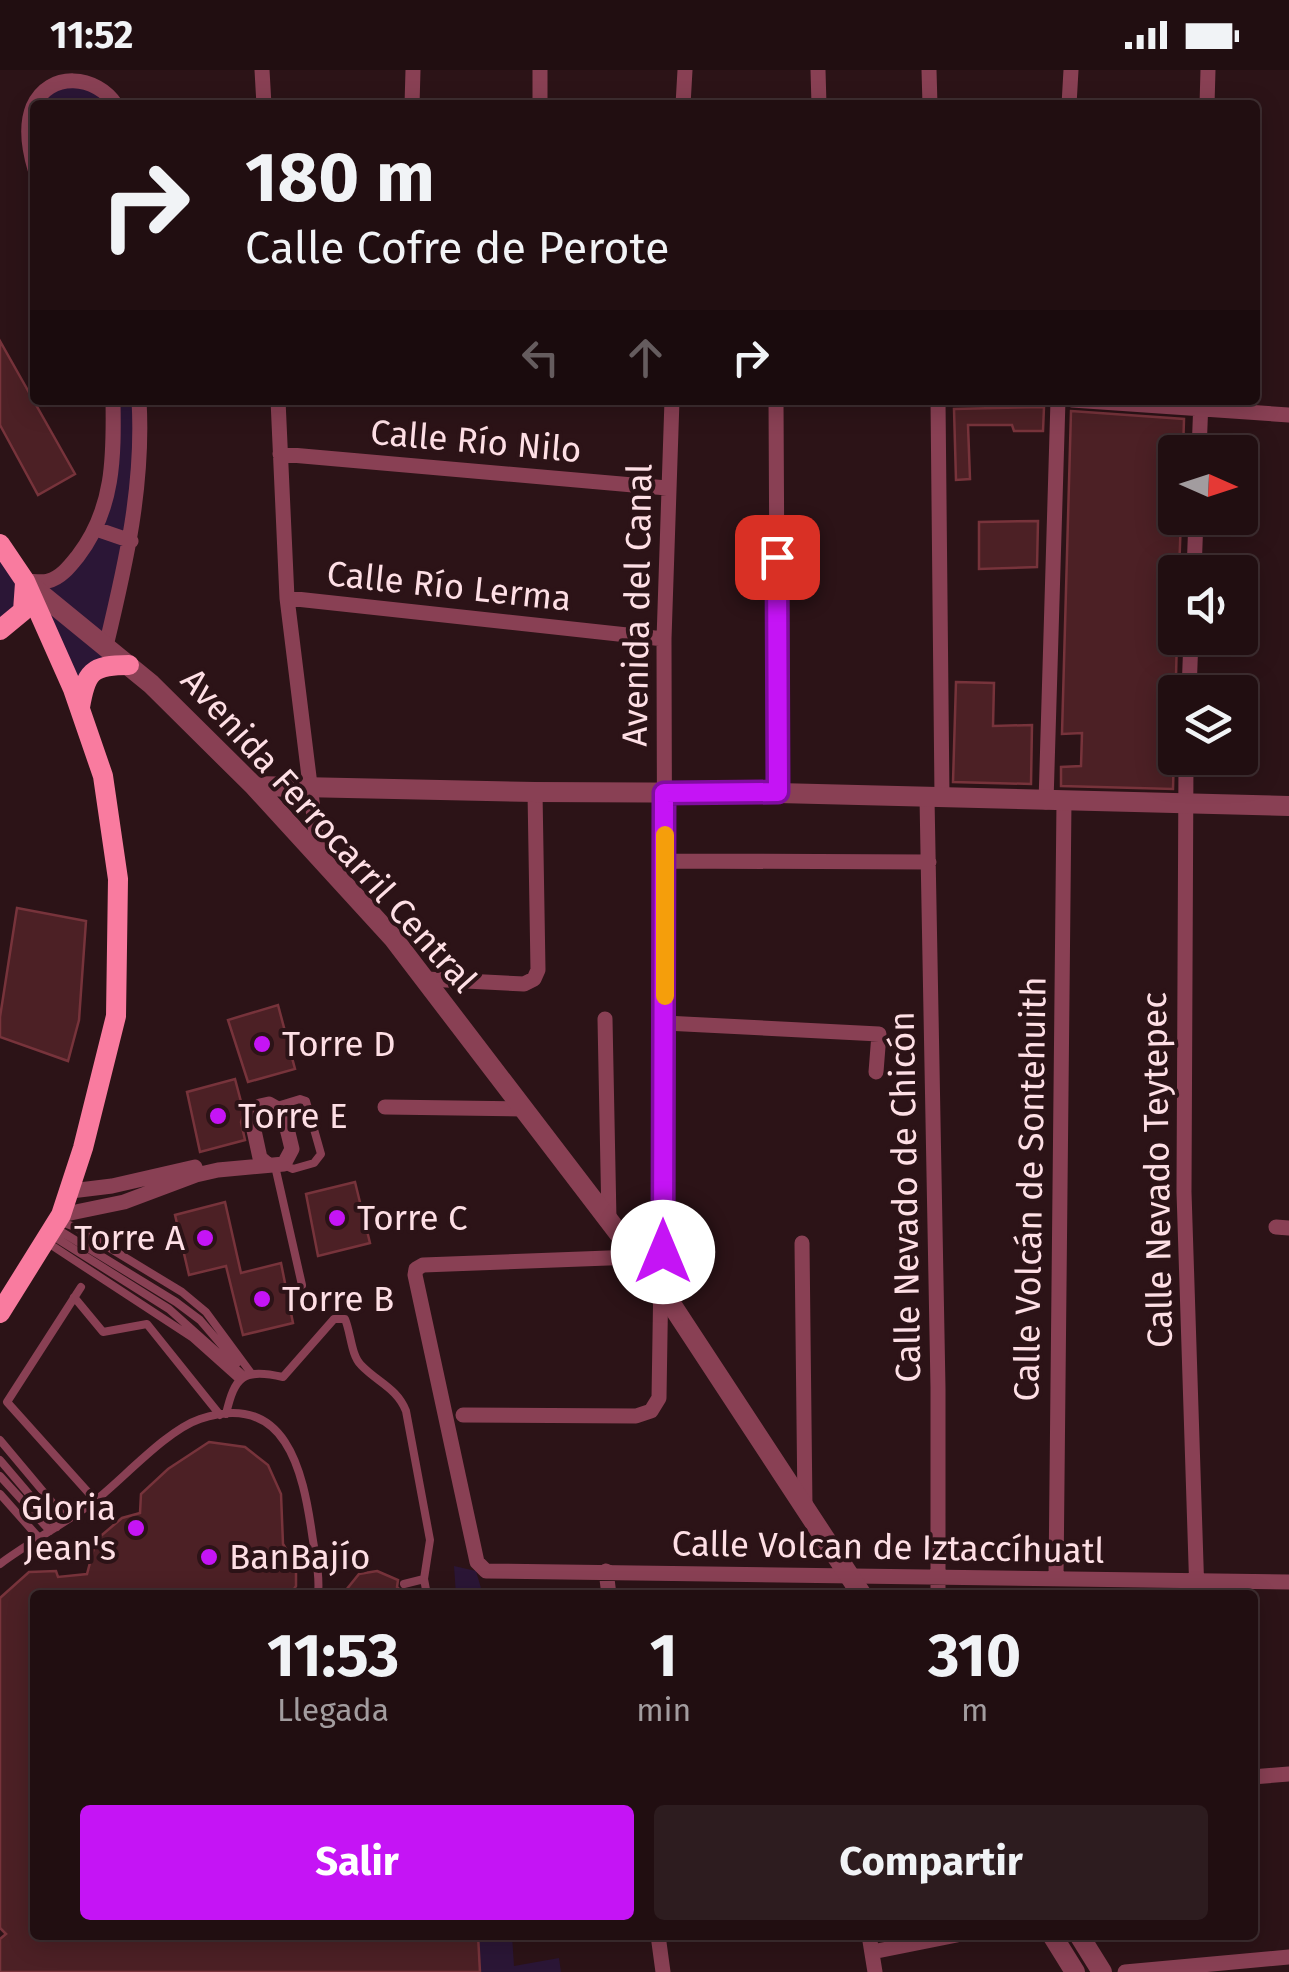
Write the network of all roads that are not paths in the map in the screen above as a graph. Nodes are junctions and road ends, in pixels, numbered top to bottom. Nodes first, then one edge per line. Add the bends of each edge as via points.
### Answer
1 (262, 70) edge
2 (413, 70) edge
3 (540, 70) edge
4 (685, 70) edge
5 (818, 70) edge
6 (929, 70) edge
7 (1070, 70) edge
8 (1208, 70) edge
9 (37, 100) edge
10 (112, 100) edge
11 (264, 100) edge
12 (412, 100) edge
13 (540, 100) edge
14 (683, 100) edge
15 (819, 100) edge
16 (930, 100) edge
17 (1069, 100) edge
18 (1207, 100) edge
19 (113, 405) edge
20 (139, 405) edge
21 (278, 405) edge
22 (672, 405) edge
23 (776, 405) edge
24 (938, 405) edge
25 (1058, 405) edge
26 (1200, 405) edge
27 (1289, 415) edge
28 (1199, 435) edge
29 (280, 454) junction
30 (667, 488) junction
31 (96, 529) junction
32 (131, 541) junction
33 (0, 544) edge
34 (25, 581) junction
35 (287, 598) junction
36 (0, 630) edge
37 (664, 639) junction
38 (106, 646) junction
39 (129, 665) junction
40 (80, 709) junction
41 (1185, 775) edge
42 (254, 786) junction
43 (308, 786) junction
44 (535, 792) junction
45 (778, 792) junction
46 (664, 793) junction
47 (934, 798) junction
48 (1055, 802) junction
49 (1184, 803) junction
50 (1289, 806) edge
51 (320, 858) junction
52 (665, 862) junction
53 (929, 862) junction
54 (426, 979) junction
55 (605, 1019) dead end
56 (664, 1023) junction
57 (876, 1072) dead end
58 (278, 1106) junction
59 (386, 1107) dead end
60 (525, 1109) junction
61 (271, 1162) junction
62 (72, 1191) junction
63 (609, 1222) junction
64 (53, 1227) junction
65 (802, 1243) dead end
66 (635, 1258) junction
67 (81, 1286) dead end
68 (302, 1286) dead end
69 (662, 1290) junction
70 (74, 1297) junction
71 (0, 1314) edge
72 (245, 1376) junction
73 (223, 1415) junction
74 (463, 1415) dead end
75 (0, 1440) edge
76 (0, 1460) edge
77 (0, 1476) edge
78 (0, 1494) edge
79 (96, 1500) junction
80 (805, 1508) junction
81 (67, 1520) junction
82 (54, 1529) junction
83 (39, 1538) junction
84 (0, 1546) edge
85 (9, 1557) junction
86 (0, 1564) edge
87 (606, 1571) junction
88 (937, 1575) junction
89 (813, 1576) junction
90 (848, 1576) junction
91 (1056, 1578) junction
92 (424, 1579) junction
93 (1289, 1582) edge
94 (404, 1584) dead end
95 (1101, 1588) edge
96 (1197, 1588) edge
97 (318, 1590) edge
98 (426, 1590) edge
99 (608, 1590) edge
100 (815, 1590) edge
101 (858, 1590) edge
102 (938, 1590) edge
103 (1289, 1774) edge
104 (1258, 1777) edge
105 (659, 1940) edge
106 (870, 1940) edge
107 (932, 1940) edge
108 (1055, 1940) edge
109 (1082, 1940) edge
110 (872, 1952) junction
111 (1289, 1956) edge
112 (663, 1972) edge
113 (873, 1972) edge
114 (1075, 1972) edge
115 (1102, 1972) edge
116 (1124, 1972) edge

1 - 11 street
2 - 12 street
3 - 13 street
4 - 14 street
5 - 15 street
6 - 16 street
7 - 17 street
8 - 18 street
9 - 10 street via 60,82 86,80
19 - 31 street via 110,492
20 - 32 street
21 - 29 street
22 - 30 street, Avenida del Canal
23 - 45 street
24 - 47 street, Calle Nevado de Chicón
25 - 48 street, Calle Volcán de Sontehuith
26 - 27 street
26 - 28 street
29 - 30 street, Calle Río Nilo
29 - 35 street
30 - 37 street, Avenida del Canal
31 - 32 street
31 - 34 street via 66,571 48,581
32 - 38 street
33 - 34 main road
34 - 36 main road via 23,611
34 - 38 street, Avenida Ferrocarril Central
34 - 40 main road
35 - 37 street, Calle Río Lerma
35 - 43 street
37 - 46 street, Avenida del Canal
38 - 39 street, Avenida Ferrocarril Central
39 - 40 main road via 92,671
39 - 42 street, Avenida Ferrocarril Central
40 - 62 main road via 103,776 118,879 116,1016
41 - 49 street, Calle Nevado Teytepec
42 - 43 street
42 - 51 street, Avenida Ferrocarril Central
43 - 44 street
43 - 51 street
44 - 46 street
44 - 54 street via 534,979
45 - 46 street
45 - 47 street
46 - 52 street, Avenida del Canal
47 - 48 street
47 - 53 street, Calle Nevado de Chicón
48 - 49 street
48 - 91 street, Calle Volcán de Sontehuith
49 - 50 street
49 - 96 street, Calle Nevado Teytepec via 1185,1212
51 - 54 street, Avenida Ferrocarril Central
52 - 53 street
52 - 56 street, Avenida del Canal
53 - 88 street, Calle Nevado de Chicón
54 - 60 street, Avenida Ferrocarril Central
55 - 63 street
56 - 57 street via 879,1034
56 - 69 street, Avenida del Canal
58 - 61 street via 292,1149
58 - 61 street via 254,1112 252,1121
58 - 61 lane via 306,1101 322,1154 314,1164 292,1169
59 - 60 street
60 - 63 street, Avenida Ferrocarril Central
61 - 62 street
61 - 64 street via 196,1175
61 - 68 lane
62 - 64 main road
63 - 66 street, Avenida Ferrocarril Central
64 - 71 main road
64 - 72 lane
64 - 72 lane via 200,1320
65 - 80 street
66 - 69 street, Avenida Ferrocarril Central
66 - 87 street, Calle Volcan de Iztaccíhuatl via 423,1265 414,1275 476,1562 486,1571
67 - 70 lane
69 - 74 street, Avenida del Canal via 659,1398 651,1411
69 - 80 street, Avenida Ferrocarril Central
70 - 73 lane via 103,1332 147,1324
70 - 79 lane via 7,1402
72 - 73 lane via 233,1387
72 - 92 lane via 283,1377 334,1319 346,1319 357,1362 390,1387 406,1411 430,1540
73 - 79 lane via 180,1431
73 - 97 lane via 254,1418 292,1448 304,1484
75 - 81 lane
76 - 82 lane
77 - 82 lane
78 - 83 lane
79 - 81 lane
80 - 90 street, Avenida Ferrocarril Central
81 - 82 lane
82 - 83 lane
83 - 85 lane
84 - 85 lane
85 - 86 lane
87 - 89 street, Calle Volcan de Iztaccíhuatl
87 - 99 street
88 - 90 street, Calle Volcan de Iztaccíhuatl
88 - 91 street, Calle Volcan de Iztaccíhuatl
88 - 102 street, Calle Nevado de Chicón
89 - 90 street, Calle Volcan de Iztaccíhuatl
89 - 100 street
90 - 101 street, Avenida Ferrocarril Central
91 - 95 street, Calle Volcan de Iztaccíhuatl
92 - 94 lane
92 - 98 lane
93 - 96 street, Calle Volcan de Iztaccíhuatl
95 - 96 street, Calle Volcan de Iztaccíhuatl
103 - 104 street
105 - 112 street
106 - 110 street
107 - 110 street
108 - 114 street
109 - 115 street
110 - 113 street
111 - 116 street

